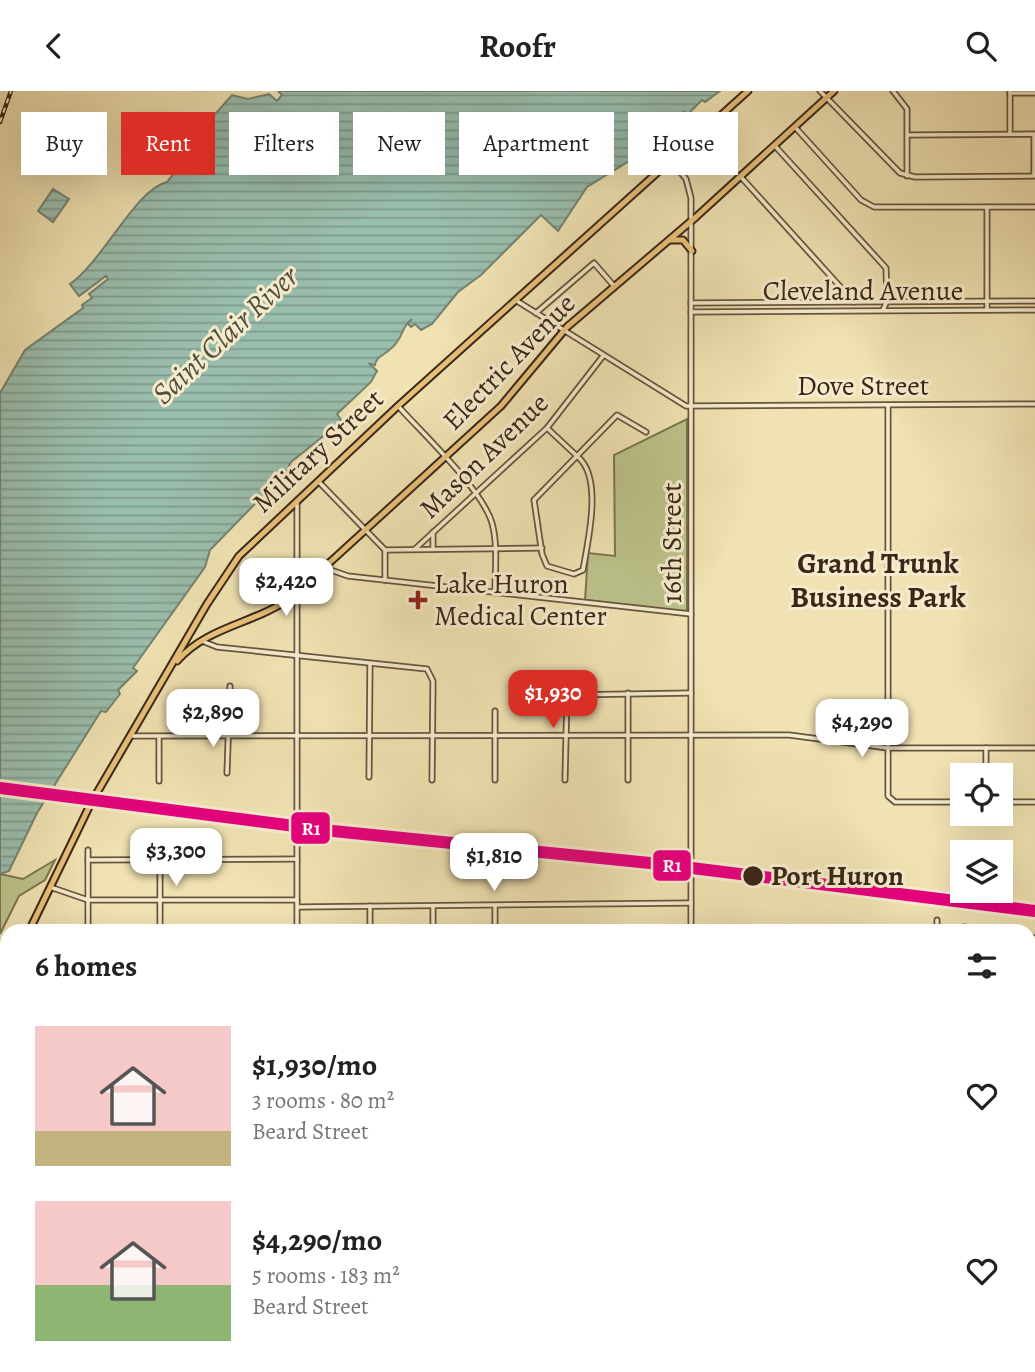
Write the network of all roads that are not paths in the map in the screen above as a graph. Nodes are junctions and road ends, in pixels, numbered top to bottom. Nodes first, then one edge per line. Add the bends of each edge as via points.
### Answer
1 (748, 91) edge
2 (820, 91) edge
3 (834, 91) edge
4 (893, 91) edge
5 (1010, 92) edge
6 (1035, 93) edge
7 (827, 97) junction
8 (725, 112) edge
9 (795, 127) junction
10 (1010, 134) junction
11 (1034, 134) edge
12 (908, 135) junction
13 (775, 146) junction
14 (656, 175) edge
15 (681, 175) edge
16 (907, 176) junction
17 (1034, 176) edge
18 (741, 177) junction
19 (987, 207) junction
20 (1035, 207) edge
21 (692, 220) junction
22 (667, 241) junction
23 (692, 251) junction
24 (614, 286) junction
25 (517, 301) junction
26 (987, 301) junction
27 (1035, 301) edge
28 (854, 302) junction
29 (887, 302) junction
30 (691, 303) junction
31 (883, 310) junction
32 (987, 310) junction
33 (1035, 310) edge
34 (691, 312) junction
35 (536, 313) junction
36 (564, 330) junction
37 (603, 356) junction
38 (1035, 404) edge
39 (888, 405) junction
40 (398, 406) junction
41 (691, 406) junction
42 (547, 428) junction
43 (646, 432) dead end
44 (578, 457) junction
45 (444, 458) junction
46 (317, 480) junction
47 (475, 493) junction
48 (297, 499) junction
49 (365, 530) junction
50 (433, 532) junction
51 (542, 548) junction
52 (415, 549) junction
53 (433, 549) junction
54 (495, 549) junction
55 (385, 550) junction
56 (323, 566) junction
57 (385, 580) junction
58 (298, 591) junction
59 (495, 593) junction
60 (691, 614) junction
61 (192, 628) junction
62 (199, 641) junction
63 (298, 656) junction
64 (370, 664) junction
65 (170, 668) junction
66 (230, 686) dead end
67 (628, 693) junction
68 (691, 693) junction
69 (495, 711) dead end
70 (691, 734) junction
71 (495, 735) junction
72 (565, 735) junction
73 (627, 735) junction
74 (130, 736) junction
75 (370, 736) junction
76 (432, 736) junction
77 (159, 737) junction
78 (227, 737) junction
79 (297, 737) junction
80 (888, 748) junction
81 (986, 748) junction
82 (1035, 748) edge
83 (986, 763) edge
84 (227, 773) dead end
85 (369, 777) dead end
86 (495, 779) dead end
87 (432, 780) dead end
88 (565, 780) dead end
89 (628, 780) dead end
90 (159, 781) dead end
91 (950, 802) edge
92 (1013, 802) edge
93 (1035, 802) edge
94 (88, 850) dead end
95 (297, 859) junction
96 (88, 860) junction
97 (160, 860) junction
98 (50, 887) junction
99 (297, 899) junction
100 (88, 900) junction
101 (160, 900) junction
102 (691, 903) junction
103 (370, 906) junction
104 (433, 906) junction
105 (495, 906) junction
106 (297, 907) junction
107 (937, 920) dead end
108 (32, 924) edge
109 (88, 924) edge
110 (160, 924) edge
111 (297, 924) edge
112 (370, 924) edge
113 (433, 924) edge
114 (495, 924) edge
115 (691, 924) edge
116 (937, 924) edge

1 - 8 main road, Military Street
2 - 7 street
3 - 7 main road, Electric Avenue
4 - 12 street via 905,105
5 - 6 street
5 - 10 street
7 - 9 main road, Electric Avenue
7 - 16 street via 896,171
9 - 13 main road, Electric Avenue
9 - 19 street via 864,203 880,208
10 - 11 street
10 - 12 street
11 - 17 street
12 - 16 street
13 - 18 main road, Electric Avenue
13 - 29 street via 886,268
14 - 25 main road, Military Street
15 - 21 street, 16th Street via 690,187
16 - 17 street
18 - 21 main road, Electric Avenue
18 - 28 street
19 - 20 street
19 - 26 street
21 - 22 main road, Electric Avenue
21 - 23 street, 16th Street
22 - 23 main road via 683,240
22 - 24 main road, Electric Avenue
23 - 30 street, 16th Street
24 - 35 street via 594,263
24 - 36 main road, Electric Avenue
25 - 35 street
25 - 40 main road, Military Street
26 - 27 street, Cleveland Avenue
26 - 29 street, Cleveland Avenue
26 - 32 street
28 - 29 street, Cleveland Avenue
28 - 30 street, Cleveland Avenue
29 - 31 street
30 - 34 street, 16th Street
31 - 32 street, Cleveland Avenue
31 - 34 street, Cleveland Avenue
32 - 33 street, Cleveland Avenue
34 - 41 street, 16th Street
35 - 36 street
36 - 37 street
36 - 45 main road, Electric Avenue via 513,394
37 - 41 street via 683,406
37 - 42 street, Mason Avenue
38 - 39 street, Dove Street
39 - 41 street, Dove Street
39 - 80 street
40 - 45 street
40 - 46 main road, Military Street
41 - 60 street, 16th Street
42 - 44 street
42 - 47 street, Mason Avenue
43 - 44 street via 617,415
44 - 51 street via 534,500
44 - 51 street via 586,465 592,486 582,572 550,568
45 - 47 street
45 - 49 main road, Electric Avenue
46 - 48 main road, Military Street
46 - 49 street
47 - 50 street, Mason Avenue
47 - 54 street via 489,515
48 - 58 street
48 - 61 main road, Military Street via 239,556
49 - 55 street
49 - 56 main road, Electric Avenue
50 - 52 street, Mason Avenue
50 - 53 street
51 - 54 street
52 - 53 street
52 - 55 street
53 - 54 street
54 - 59 street
55 - 57 street
56 - 57 street via 347,576
56 - 58 main road, Electric Avenue
57 - 59 street
58 - 62 main road, Electric Avenue via 269,613 218,629
58 - 63 street
59 - 60 street
60 - 68 street, 16th Street
61 - 62 main road
61 - 65 main road, Military Street
62 - 63 street
62 - 65 main road, Electric Avenue
63 - 64 street
63 - 79 street
64 - 75 street
64 - 76 street via 431,671
65 - 74 main road, Military Street
66 - 78 street
67 - 68 street
67 - 72 street via 569,694 565,698
67 - 73 street
68 - 70 street, 16th Street
69 - 71 street
70 - 73 street
70 - 80 street via 806,736
70 - 102 street, 16th Street
71 - 72 street
71 - 76 street
71 - 86 street
72 - 73 street
72 - 88 street
73 - 89 street
74 - 77 street
74 - 98 main road, Military Street
75 - 76 street
75 - 79 street
75 - 85 street
76 - 87 street
77 - 78 street
77 - 90 street
78 - 79 street
78 - 84 street
79 - 95 street
80 - 81 street
80 - 91 street via 887,793 891,800
81 - 82 street
81 - 83 street
92 - 93 street
94 - 96 street
95 - 97 street
95 - 99 street
96 - 97 street
96 - 100 street
97 - 101 street
98 - 100 street
98 - 108 main road, Military Street
99 - 101 street
99 - 106 street
100 - 101 street
100 - 109 street
101 - 110 street
102 - 105 street
102 - 115 street, 16th Street
103 - 104 street
103 - 106 street
103 - 112 street
104 - 105 street
104 - 113 street
105 - 114 street
106 - 111 street
107 - 116 street

